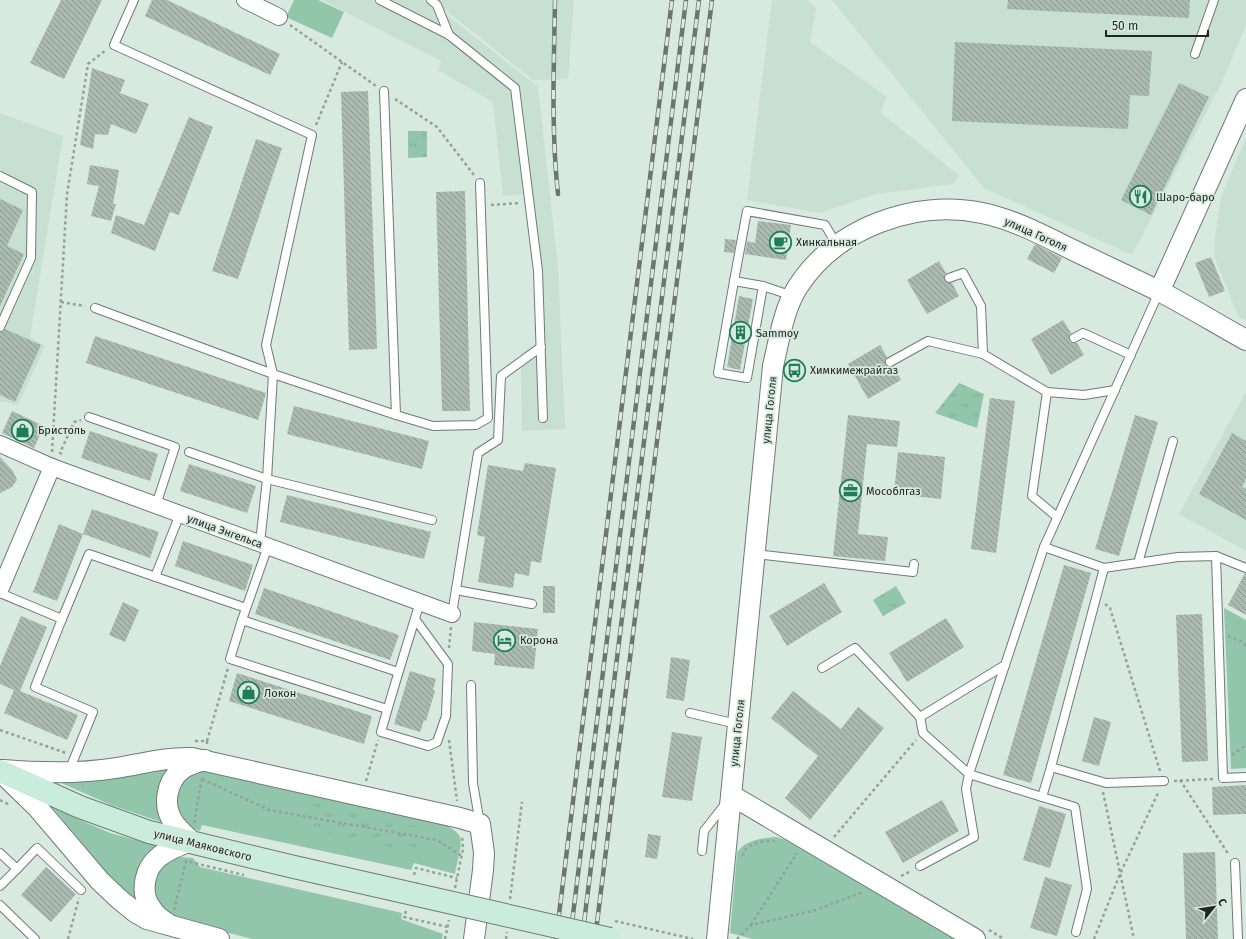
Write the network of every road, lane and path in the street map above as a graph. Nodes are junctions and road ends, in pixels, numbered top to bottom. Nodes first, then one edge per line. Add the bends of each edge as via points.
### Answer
1 (134, 0) edge
2 (245, 0) edge
3 (380, 0) edge
4 (431, 0) edge
5 (1214, 0) edge
6 (279, 17) dead end
7 (449, 35) junction
8 (114, 44) junction
9 (1195, 54) dead end
10 (342, 62) dead end
11 (384, 91) dead end
12 (1246, 99) edge
13 (312, 135) junction
14 (0, 176) edge
15 (480, 183) dead end
16 (529, 202) junction
17 (481, 206) junction
18 (837, 245) junction
19 (949, 278) dead end
20 (734, 281) junction
21 (763, 286) junction
22 (1159, 292) junction
23 (793, 296) junction
24 (61, 302) junction
25 (95, 308) joint
26 (0, 327) edge
27 (1074, 338) dead end
28 (1246, 340) edge
29 (541, 347) junction
30 (983, 354) junction
31 (1131, 355) junction
32 (890, 362) dead end
33 (273, 374) junction
34 (1115, 390) junction
35 (1047, 392) junction
36 (396, 415) junction
37 (89, 417) joint
38 (543, 418) dead end
39 (1173, 442) dead end
40 (0, 444) edge
41 (189, 452) dead end
42 (56, 468) junction
43 (267, 479) junction
44 (156, 505) junction
45 (180, 514) junction
46 (1057, 517) junction
47 (432, 520) dead end
48 (264, 545) junction
49 (1044, 548) junction
50 (755, 554) junction
51 (1216, 556) junction
52 (1138, 563) junction
53 (914, 564) dead end
54 (1104, 568) junction
55 (1246, 568) edge
56 (4, 571) edge
57 (155, 577) junction
58 (0, 590) edge
59 (456, 590) junction
60 (0, 593) edge
61 (1096, 599) junction
62 (420, 602) junction
63 (532, 604) dead end
64 (246, 608) junction
65 (452, 614) junction
66 (62, 619) junction
67 (415, 619) junction
68 (242, 620) junction
69 (1218, 632) junction
70 (1246, 646) edge
71 (230, 659) junction
72 (448, 664) junction
73 (1005, 665) junction
74 (822, 668) dead end
75 (398, 672) junction
76 (472, 686) dead end
77 (387, 709) junction
78 (690, 713) dead end
79 (920, 717) junction
80 (738, 724) junction
81 (380, 732) junction
82 (923, 732) junction
83 (207, 741) dead end
84 (1051, 767) junction
85 (203, 769) junction
86 (0, 771) edge
87 (68, 772) junction
88 (970, 774) junction
89 (1246, 777) edge
90 (1224, 778) junction
91 (1180, 780) junction
92 (1164, 781) junction
93 (1101, 782) junction
94 (362, 796) junction
95 (731, 796) junction
96 (1042, 797) junction
97 (522, 802) dead end
98 (480, 824) junction
99 (191, 841) junction
100 (781, 843) dead end
101 (803, 845) junction
102 (824, 850) junction
103 (702, 851) dead end
104 (0, 853) edge
105 (462, 856) dead end
106 (743, 858) dead end
107 (1235, 863) joint
108 (920, 866) joint
109 (17, 869) junction
110 (1120, 874) junction
111 (245, 875) dead end
112 (457, 878) dead end
113 (882, 884) junction
114 (0, 886) edge
115 (81, 890) joint
116 (410, 898) junction
117 (510, 901) dead end
118 (0, 906) edge
119 (170, 925) junction
120 (751, 925) junction
121 (448, 927) dead end
122 (507, 931) dead end
123 (1076, 932) dead end
124 (35, 939) edge
125 (68, 939) edge
126 (219, 939) edge
127 (474, 939) edge
128 (506, 939) edge
129 (610, 939) edge
130 (717, 939) edge
131 (737, 939) edge
132 (975, 939) edge
133 (1094, 939) edge
134 (1134, 939) edge
135 (1238, 939) edge

1 - 8 lane
2 - 6 street
3 - 7 lane
4 - 7 lane via 437,5
5 - 9 lane
7 - 16 lane via 515,88
8 - 13 lane
8 - 24 path via 88,64 67,194
10 - 13 path
11 - 36 lane
12 - 22 street
13 - 33 lane via 266,345
14 - 26 lane via 32,192 31,258
15 - 17 lane
16 - 17 path
16 - 29 lane via 538,271
17 - 36 lane via 488,418 476,425 433,426
18 - 20 lane via 825,224 746,211
18 - 22 street, улица Гоголя via 884,220 933,210 983,213 1014,222
18 - 23 street, улица Гоголя via 809,272
19 - 30 lane via 963,273 981,306
20 - 21 lane
20 - 21 lane via 718,374 747,378
21 - 23 lane
22 - 28 street, улица Гоголя
22 - 31 lane
23 - 50 street, улица Гоголя via 773,366
24 - 25 path
24 - 42 path
25 - 33 lane
27 - 31 lane via 1084,333
29 - 38 lane
29 - 59 lane via 501,376 498,440 478,453
30 - 32 lane via 928,341
30 - 35 lane
31 - 34 lane
33 - 36 lane
33 - 43 lane
34 - 35 lane via 1084,395
34 - 46 lane
35 - 46 lane via 1032,496
37 - 42 path via 74,422 60,453 64,455
37 - 44 lane via 175,447
39 - 52 lane
40 - 42 street, улица Энгельса
41 - 43 lane
42 - 44 street, улица Энгельса
42 - 56 street
43 - 47 lane
43 - 48 lane
44 - 45 street, улица Энгельса
45 - 48 street, улица Энгельса
45 - 57 lane
46 - 49 lane
48 - 62 street, улица Энгельса
48 - 64 lane
49 - 54 lane
49 - 73 lane
50 - 53 lane via 913,572
50 - 80 street, улица Гоголя
51 - 52 lane via 1178,557
51 - 55 lane
51 - 69 lane
52 - 54 lane
54 - 61 lane
56 - 58 street
57 - 64 lane
57 - 66 lane via 89,554
59 - 63 lane
59 - 65 lane
60 - 66 lane
61 - 84 lane
61 - 92 path via 1110,608
62 - 65 street, улица Энгельса
62 - 67 lane
64 - 68 lane
65 - 72 path
66 - 87 lane via 35,687 93,712
67 - 72 lane
67 - 75 lane
68 - 71 lane
68 - 75 lane
69 - 70 path via 1243,642
69 - 90 lane
71 - 77 lane
71 - 83 path
72 - 81 lane via 446,716 437,742 428,746
73 - 79 lane
73 - 88 lane
74 - 79 lane via 855,648
75 - 77 lane
76 - 98 lane via 473,783
77 - 81 lane
78 - 80 lane
79 - 82 lane
80 - 95 street, улица Гоголя
81 - 94 path
82 - 88 lane
82 - 102 path
84 - 93 lane
84 - 96 lane
85 - 87 street via 192,758 172,758 115,768
85 - 94 street
85 - 99 street via 191,764 182,770 173,779 166,802 174,823
85 - 105 path via 269,810 437,840
86 - 87 street
86 - 99 main road, улица Маяковского via 108,817 149,832
86 - 119 street via 37,807 100,882 135,912 147,919
88 - 96 lane
88 - 108 lane via 966,789 974,837
89 - 90 lane
90 - 91 path
91 - 92 path
91 - 107 path
92 - 93 lane
92 - 110 path
93 - 110 path
94 - 98 street
95 - 101 street
95 - 103 lane via 704,831
95 - 130 street, улица Гоголя
96 - 123 lane via 1075,807 1087,889
97 - 117 path
98 - 127 street via 484,853
99 - 116 main road, улица Маяковского
99 - 119 street via 160,856 146,874 144,885 150,907 158,917
100 - 106 path via 765,841 753,844 744,851
101 - 102 street
101 - 120 path
102 - 113 street
104 - 109 lane
107 - 135 lane
108 - 113 path
109 - 114 lane
109 - 115 lane via 37,848
110 - 133 path
110 - 134 path
111 - 119 path via 186,862
112 - 116 path via 416,868
113 - 120 path via 816,910
113 - 132 street
115 - 125 path
116 - 121 path via 404,917
116 - 129 main road, улица Маяковского, bridge
118 - 124 lane
119 - 126 street
120 - 131 path
122 - 128 path

